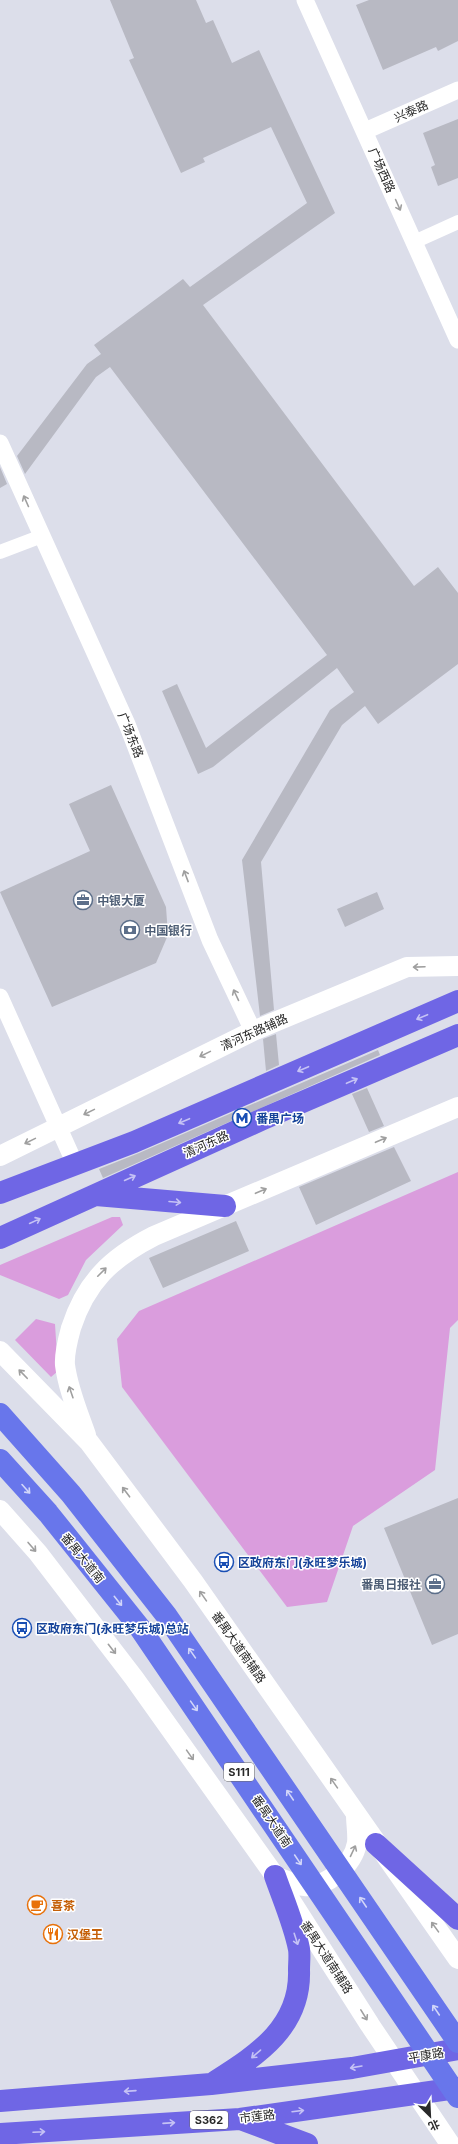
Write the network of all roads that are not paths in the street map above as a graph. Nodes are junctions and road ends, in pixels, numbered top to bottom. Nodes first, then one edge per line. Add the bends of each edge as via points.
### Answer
1 (305, 0) edge
2 (458, 90) edge
3 (365, 131) junction
4 (458, 222) edge
5 (414, 242) junction
6 (458, 340) edge
7 (0, 443) edge
8 (42, 536) junction
9 (0, 552) edge
10 (458, 966) edge
11 (0, 997) edge
12 (458, 1002) edge
13 (253, 1031) junction
14 (458, 1035) edge
15 (458, 1107) edge
16 (60, 1127) junction
17 (0, 1156) edge
18 (75, 1164) junction
19 (0, 1193) edge
20 (95, 1194) junction
21 (225, 1206) junction
22 (0, 1238) edge
23 (0, 1351) edge
24 (0, 1414) edge
25 (89, 1442) junction
26 (0, 1460) edge
27 (0, 1510) edge
28 (356, 1815) junction
29 (376, 1844) junction
30 (275, 1876) junction
31 (458, 1919) edge
32 (458, 1959) edge
33 (458, 2042) edge
34 (458, 2049) edge
35 (394, 2060) junction
36 (211, 2084) junction
37 (458, 2088) edge
38 (417, 2094) junction
39 (458, 2097) edge
40 (0, 2101) edge
41 (240, 2119) junction
42 (0, 2134) edge
43 (307, 2144) edge
44 (450, 2144) edge

1 - 3 street, 广场西路
2 - 3 street, 兴泰路
3 -> 5 street, 广场西路
4 - 5 street
5 - 6 street, 广场西路
8 -> 7 street, 广场东路
8 - 9 street
13 -> 8 street, 广场东路 via 210,940 127,724
10 -> 13 main road, 清河东路辅路 via 407,967
11 - 16 street
12 -> 18 main road via 134,1142
13 -> 16 main road, 清河东路辅路
20 -> 14 main road, 清河东路
21 -> 15 main road
16 -> 17 main road, 清河东路辅路
16 - 18 street
18 - 19 main road
20 -> 21 main road
22 -> 20 main road, 清河东路
25 -> 21 main road via 69,1388 65,1363 68,1339 85,1294 97,1277 132,1247
25 -> 23 main road, 番禺大道南辅路
33 -> 24 highway, S111 via 166,1615 71,1494
28 -> 25 main road, 番禺大道南辅路 via 193,1581
26 -> 39 highway, 番禺大道南 / S111 via 48,1513 140,1628
27 -> 30 main road, 番禺大道南辅路 via 38,1553 134,1678
28 - 29 main road, 番禺大道南辅路
30 -> 28 main road via 304,1886 322,1884 331,1879 347,1864 357,1843
29 - 31 main road
32 -> 29 main road, 番禺大道南辅路
30 -> 35 main road, 番禺大道南辅路
30 -> 36 main road via 299,1949 300,1980 294,2008 275,2038 249,2060
34 - 35 main road, 平康路
35 -> 36 main road via 352,2068
35 - 38 main road, 番禺大道南辅路
36 -> 40 main road
37 - 38 main road, S362
41 -> 38 main road, 市莲路 / S362
38 - 44 main road, 番禺大道南辅路
42 -> 41 main road, 市莲路 / S362
41 - 43 main road

